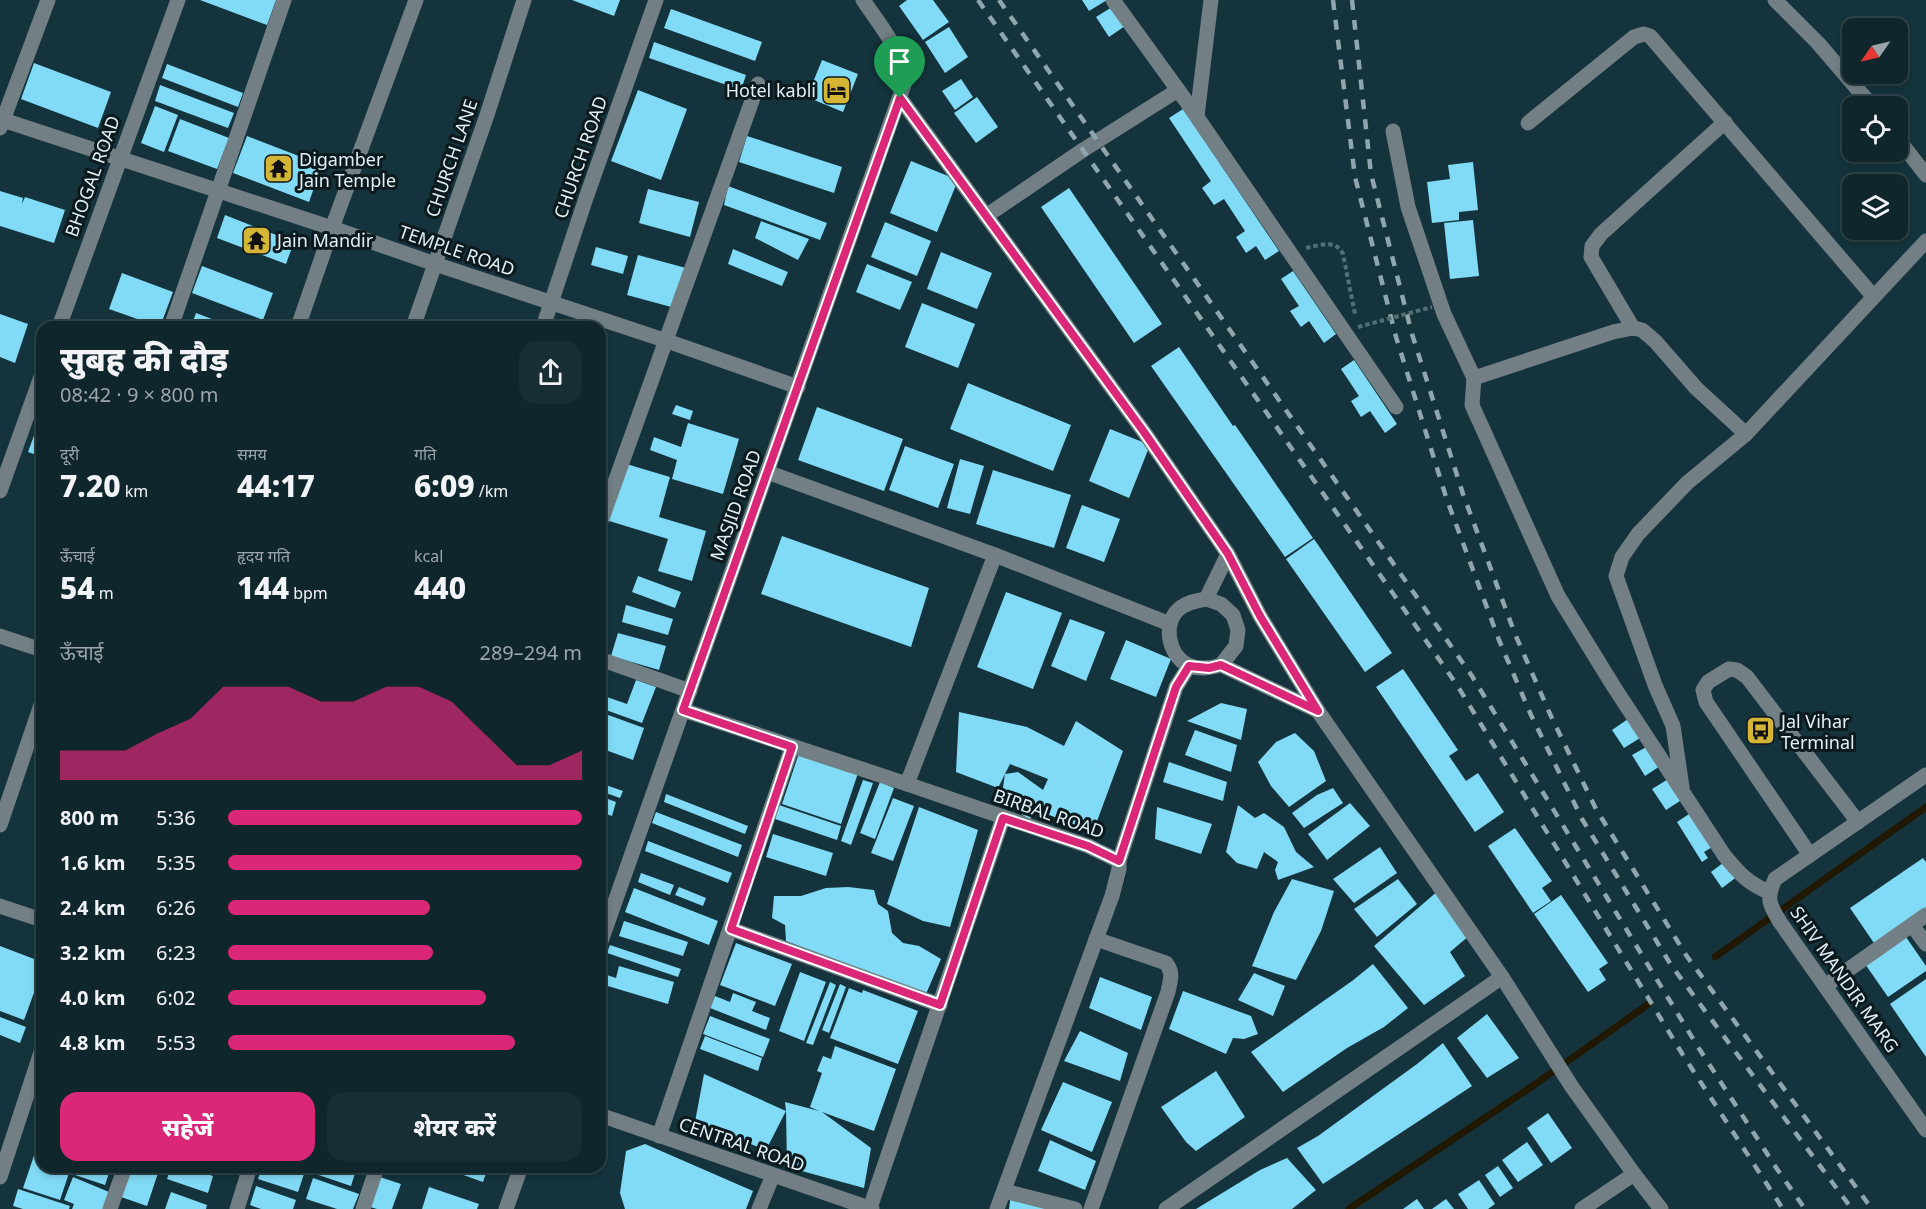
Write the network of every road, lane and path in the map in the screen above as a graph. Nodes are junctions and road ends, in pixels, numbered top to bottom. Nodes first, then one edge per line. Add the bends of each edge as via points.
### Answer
1 (48, 0) edge
2 (178, 0) edge
3 (284, 0) edge
4 (416, 0) edge
5 (524, 0) edge
6 (656, 0) edge
7 (863, 0) edge
8 (1113, 0) edge
9 (1211, 0) edge
10 (1775, 0) edge
11 (758, 84) dead end
12 (1178, 90) junction
13 (1863, 96) edge
14 (900, 98) junction
15 (1197, 116) junction
16 (1, 122) edge
17 (1725, 122) junction
18 (1528, 123) dead end
19 (1393, 131) dead end
20 (1908, 152) edge
21 (119, 159) junction
22 (1926, 175) edge
23 (218, 192) junction
24 (986, 216) junction
25 (332, 228) junction
26 (1926, 241) edge
27 (1291, 252) junction
28 (435, 264) junction
29 (1873, 296) junction
30 (551, 303) junction
31 (1432, 307) dead end
32 (60, 321) edge
33 (173, 321) edge
34 (300, 321) edge
35 (415, 321) edge
36 (545, 321) edge
37 (606, 321) edge
38 (606, 321) edge
39 (1633, 328) junction
40 (667, 341) junction
41 (1474, 378) junction
42 (798, 387) junction
43 (36, 391) edge
44 (1396, 407) dead end
45 (1746, 434) junction
46 (767, 472) junction
47 (0, 491) edge
48 (606, 508) edge
49 (1228, 554) junction
50 (995, 555) junction
51 (1206, 599) junction
52 (1170, 624) junction
53 (0, 636) edge
54 (36, 648) edge
55 (606, 661) edge
56 (1221, 665) junction
57 (1189, 666) junction
58 (690, 691) junction
59 (683, 710) junction
60 (1318, 711) junction
61 (36, 720) edge
62 (792, 747) junction
63 (1926, 775) edge
64 (908, 784) junction
65 (1683, 793) junction
66 (1003, 818) junction
67 (1858, 822) junction
68 (0, 825) edge
69 (1810, 855) junction
70 (1119, 861) junction
71 (1769, 899) junction
72 (0, 906) edge
73 (1926, 915) edge
74 (36, 918) edge
75 (1912, 925) junction
76 (606, 927) edge
77 (731, 929) junction
78 (1096, 939) junction
79 (1926, 944) edge
80 (1502, 977) junction
81 (1825, 986) junction
82 (940, 1005) junction
83 (36, 1067) edge
84 (606, 1117) edge
85 (1926, 1130) edge
86 (659, 1136) junction
87 (123, 1173) edge
88 (248, 1173) edge
89 (375, 1173) edge
90 (519, 1173) edge
91 (1634, 1174) junction
92 (773, 1175) junction
93 (0, 1178) edge
94 (1004, 1191) junction
95 (110, 1209) edge
96 (237, 1209) edge
97 (363, 1209) edge
98 (506, 1209) edge
99 (759, 1209) edge
100 (871, 1209) edge
101 (997, 1209) edge
102 (1075, 1209) edge
103 (1091, 1209) edge
104 (1166, 1209) edge
105 (1582, 1209) edge
106 (1661, 1209) edge

1 - 16 street
2 - 21 street, BHOGAL ROAD
3 - 23 street
4 - 25 street
5 - 28 street, CHURCH LANE
6 - 30 street, CHURCH ROAD
7 - 14 street, MASJID ROAD via 904,67 906,79
8 - 12 street
9 - 15 street
10 - 13 street
11 - 40 street
12 - 15 street
12 - 24 street
14 - 24 street
14 - 42 street, MASJID ROAD
15 - 27 street
16 - 21 street, TEMPLE ROAD
17 - 18 street via 1658,43 1644,34 1634,37
17 - 29 street
17 - 39 street via 1592,246 1591,257
19 - 41 street via 1408,207 1444,314
20 - 22 street
21 - 23 street, TEMPLE ROAD
21 - 32 street, BHOGAL ROAD
23 - 25 street, TEMPLE ROAD
23 - 33 street
24 - 49 street
25 - 28 street, TEMPLE ROAD
25 - 34 street
26 - 29 street
27 - 31 path, bridge via 1335,244 1341,248 1358,327
27 - 44 street
28 - 30 street, TEMPLE ROAD
28 - 35 street, CHURCH LANE
29 - 45 street
30 - 36 street, CHURCH ROAD
30 - 37 street, TEMPLE ROAD
38 - 40 street, TEMPLE ROAD
39 - 41 street
39 - 45 street via 1655,341 1696,388
40 - 42 street, TEMPLE ROAD
40 - 48 street
41 - 65 street via 1472,405 1558,596
42 - 46 street, MASJID ROAD
43 - 47 street
45 - 65 street via 1687,483 1638,534 1622,557 1616,576 1673,726
46 - 50 street
46 - 58 street, MASJID ROAD
49 - 51 street
49 - 60 street via 1260,616
50 - 52 street
50 - 64 street
51 - 52 street via 1190,601 1177,610
51 - 56 street via 1221,604 1233,615 1238,630 1236,646
52 - 57 street via 1169,640 1176,656
53 - 54 street
55 - 58 street
56 - 57 street
56 - 60 street
57 - 70 street via 1176,687
58 - 59 street, MASJID ROAD
59 - 62 street, BIRBAL ROAD
59 - 76 street, MASJID ROAD
60 - 80 street
61 - 68 street
62 - 64 street, BIRBAL ROAD
62 - 77 street
63 - 67 street
64 - 66 street, BIRBAL ROAD
65 - 71 street via 1724,855 1743,878
66 - 70 street, BIRBAL ROAD via 1088,846
66 - 82 street
67 - 69 street
67 - 69 street via 1747,677 1729,669 1708,681 1703,690 1706,702
69 - 71 street via 1774,879
70 - 78 street via 1112,896
71 - 81 street, SHIV MANDIR MARG via 1780,922
72 - 74 street
73 - 75 street
75 - 79 street
75 - 81 street
77 - 82 street
77 - 86 street
78 - 94 street
78 - 103 street via 1166,963 1172,975
80 - 91 street via 1572,1088
80 - 104 street
81 - 85 street, SHIV MANDIR MARG
82 - 100 street
83 - 93 street
84 - 86 street, CENTRAL ROAD
86 - 92 street, CENTRAL ROAD
87 - 95 street
88 - 96 street
89 - 97 street
90 - 98 street
91 - 105 street
91 - 106 street
92 - 99 street
92 - 100 street, CENTRAL ROAD
94 - 101 street
94 - 102 street

